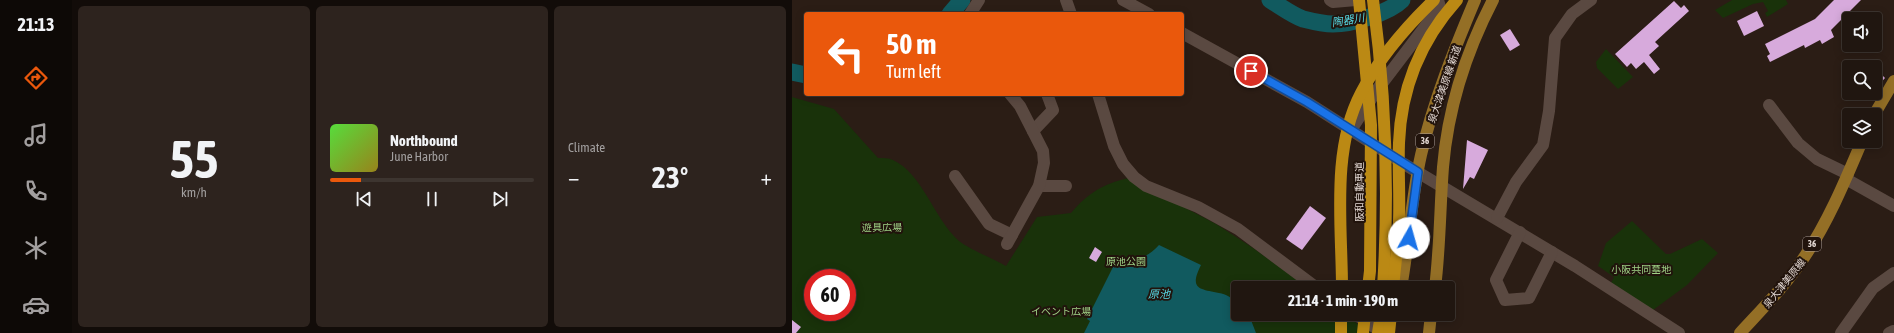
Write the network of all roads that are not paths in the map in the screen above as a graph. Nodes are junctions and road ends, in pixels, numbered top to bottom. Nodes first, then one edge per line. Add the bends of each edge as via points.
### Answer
1 (979, 0) edge
2 (1066, 0) edge
3 (1123, 0) edge
4 (1330, 0) edge
5 (1357, 0) edge
6 (1373, 0) edge
7 (1434, 0) edge
8 (1438, 0) edge
9 (1457, 0) edge
10 (1475, 0) edge
11 (1493, 0) edge
12 (1591, 0) edge
13 (971, 12) edge
14 (1070, 12) edge
15 (1144, 12) edge
16 (1184, 33) edge
17 (1894, 81) edge
18 (1012, 96) edge
19 (1048, 96) edge
20 (1099, 96) edge
21 (1769, 105) dead end
22 (1878, 108) edge
23 (1350, 130) junction
24 (1033, 131) junction
25 (1859, 148) edge
26 (1418, 172) junction
27 (955, 176) dead end
28 (1847, 177) junction
29 (1442, 185) junction
30 (1039, 186) junction
31 (1066, 186) dead end
32 (1894, 206) edge
33 (1497, 218) junction
34 (1520, 232) junction
35 (1552, 252) junction
36 (1894, 273) edge
37 (1308, 281) edge
38 (1342, 281) edge
39 (1369, 281) edge
40 (1383, 281) edge
41 (1394, 281) edge
42 (1402, 281) edge
43 (1436, 281) edge
44 (1341, 321) edge
45 (1364, 321) edge
46 (1365, 321) edge
47 (1380, 321) edge
48 (1390, 321) edge
49 (1395, 321) edge
50 (1431, 321) edge
51 (1341, 333) edge
52 (1363, 333) edge
53 (1378, 333) edge
54 (1383, 333) edge
55 (1389, 333) edge
56 (1394, 333) edge
57 (1429, 333) edge
58 (1679, 333) edge
59 (1740, 333) edge
60 (1841, 333) edge

1 - 13 street
2 - 14 street
3 - 15 street
4 - 5 street
5 - 39 highway, 阪和自動車道 via 1371,125
6 - 40 highway via 1386,123
7 - 38 highway via 1372,72 1353,113 1343,160 1341,188
8 - 23 street via 1440,7
9 - 41 highway via 1433,30 1419,56 1409,83 1399,142 1399,222
10 - 26 main road, 泉大津美原線 新道 / 36 via 1446,73
11 - 29 main road, 泉大津美原線 新道 / 36 via 1472,42 1456,87 1447,132
12 - 33 street via 1572,14 1556,38 1543,145 1516,182
16 - 23 street via 1307,102
17 - 22 main road
18 - 24 street
19 - 24 street via 1053,110
20 - 37 street via 1114,146 1122,164 1134,177 1150,188 1198,207 1233,226
21 - 28 street via 1798,143 1817,159
23 - 26 street
24 - 30 street via 1043,151 1044,163
25 - 28 main road, 泉大津美原線 / 36
26 - 29 street
26 - 42 main road, 泉大津美原線 新道 / 36
27 - 30 street via 989,224 1010,240
28 - 32 street
28 - 59 main road, 泉大津美原線 / 36 via 1828,219 1805,257
29 - 33 street
29 - 43 main road, 泉大津美原線 新道 / 36
30 - 31 street
33 - 34 street
34 - 35 street
34 - 35 street via 1496,280 1505,300 1529,298
35 - 58 street
36 - 60 street via 1873,288
44 - 51 highway
45 - 52 highway
46 - 54 street
47 - 53 highway
48 - 55 highway
49 - 56 main road
50 - 57 main road

